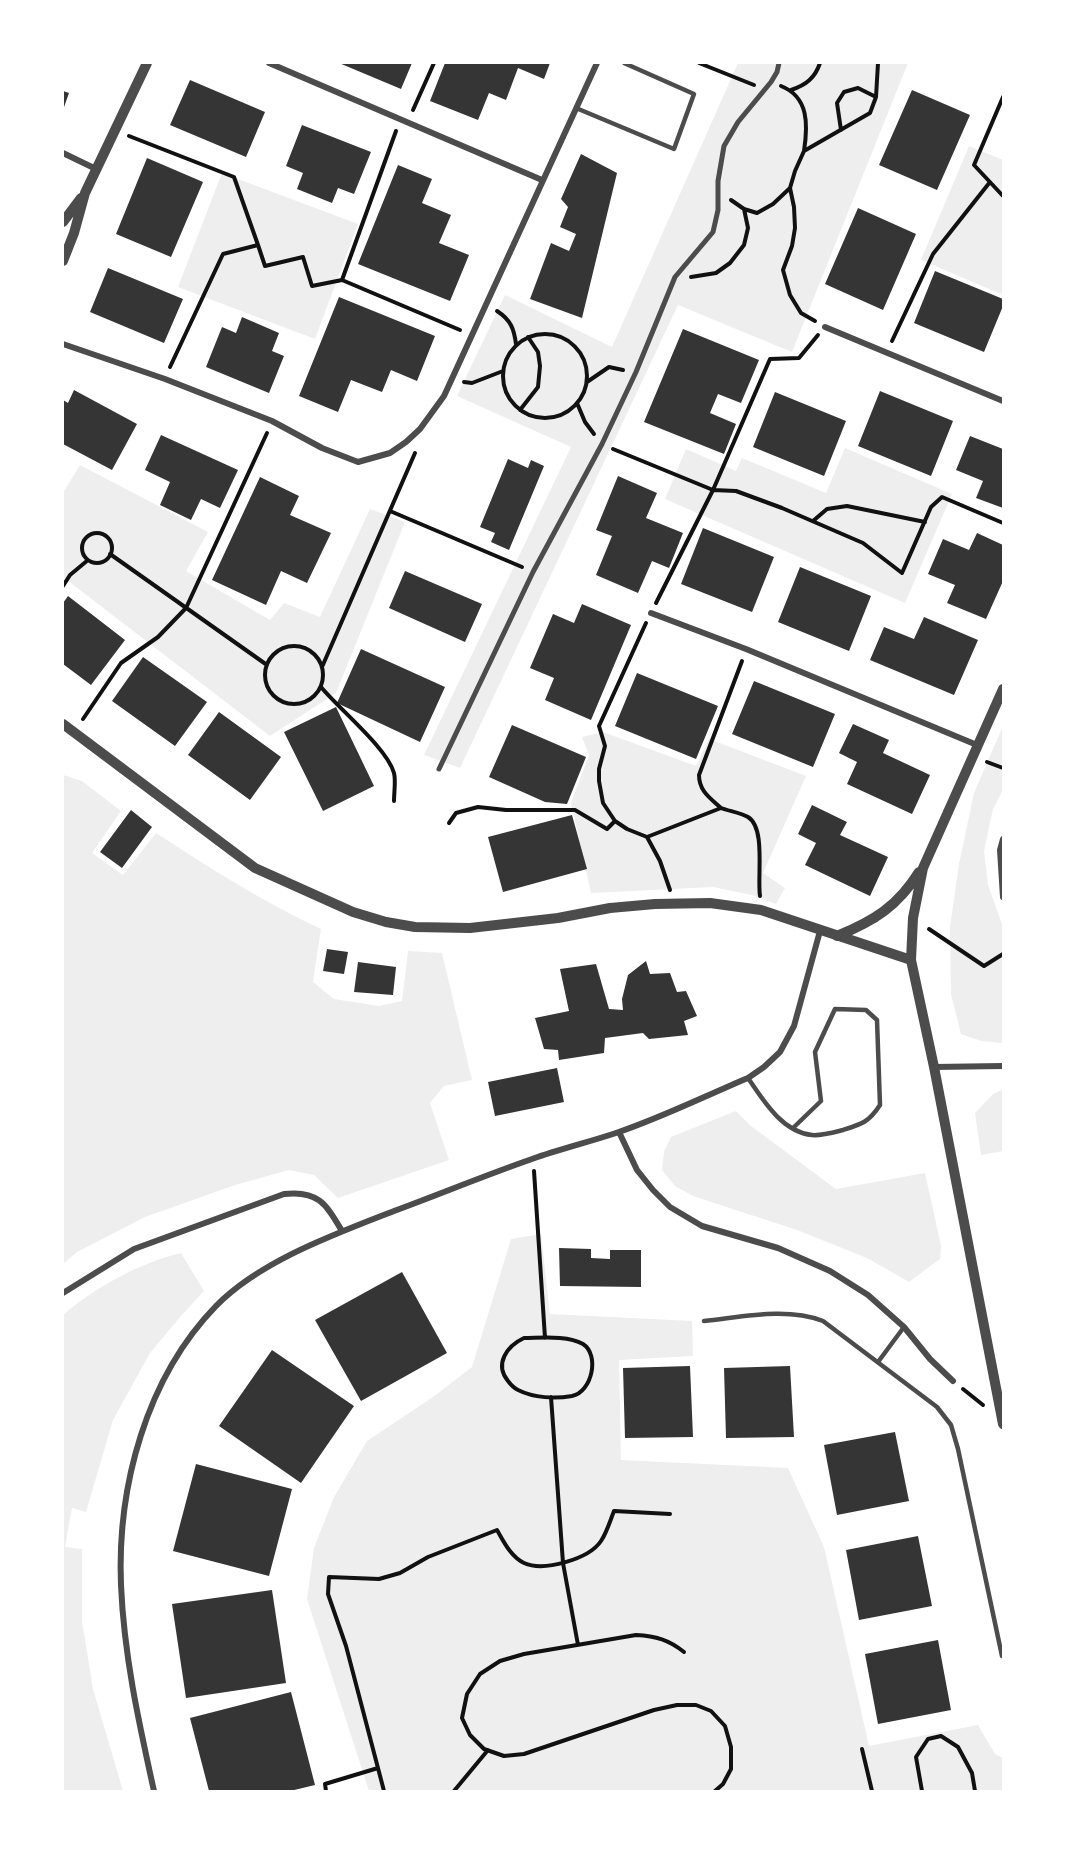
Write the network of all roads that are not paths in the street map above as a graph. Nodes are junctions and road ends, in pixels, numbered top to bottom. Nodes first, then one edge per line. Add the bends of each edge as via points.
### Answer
1 (147, 63) edge
2 (269, 63) edge
3 (597, 63) edge
4 (624, 63) edge
5 (779, 63) edge
6 (576, 108) junction
7 (63, 153) edge
8 (96, 169) junction
9 (542, 180) junction
10 (85, 193) junction
11 (63, 222) edge
12 (63, 261) edge
13 (825, 327) road end
14 (63, 344) edge
15 (1003, 401) edge
16 (651, 613) dead end
17 (1003, 689) edge
18 (63, 724) edge
19 (977, 745) junction
20 (439, 770) dead end
21 (1003, 839) edge
22 (929, 853) junction
23 (1003, 897) edge
24 (820, 931) junction
25 (837, 936) junction
26 (911, 960) junction
27 (1003, 1066) edge
28 (934, 1067) junction
29 (748, 1078) junction
30 (793, 1128) junction
31 (619, 1132) junction
32 (342, 1231) junction
33 (63, 1293) edge
34 (704, 1321) dead end
35 (903, 1327) junction
36 (878, 1362) junction
37 (953, 1381) road end
38 (1003, 1422) edge
39 (1002, 1656) edge
40 (154, 1791) edge

1 - 8 street
2 - 9 street
3 - 6 street
4 - 6 lane via 694,94 674,149
5 - 20 street via 766,90 738,122 724,146 713,232 675,277 602,444 533,572
6 - 9 street
7 - 8 street
8 - 10 street
9 - 14 street via 444,396 420,429 390,453 358,462 272,421
10 - 11 street
10 - 12 street
13 - 15 street
16 - 19 street
17 - 19 street
18 - 24 street via 255,868 353,912 386,922 470,928 610,908 710,903 761,910
19 - 22 street
21 - 23 street
22 - 25 street via 912,884 883,914
22 - 26 street via 913,918
24 - 25 street
24 - 29 street via 794,1026 780,1052
25 - 26 street
26 - 28 street
27 - 28 street
28 - 38 street
29 - 30 lane via 770,1111
29 - 31 street
30 - 30 lane via 811,1135 840,1131 867,1122 880,1106 877,1020 866,1010 835,1009 815,1052 821,1101
31 - 32 street via 533,1158
31 - 35 street via 637,1170 669,1207 702,1226 778,1248 830,1271 868,1295
32 - 33 street via 319,1199 306,1193 284,1194 134,1249
32 - 40 street via 276,1262 216,1305 164,1379 134,1454 126,1492 121,1583 130,1680
34 - 36 lane via 783,1314 810,1316
35 - 36 lane
35 - 37 street
36 - 39 lane via 937,1407 951,1425

